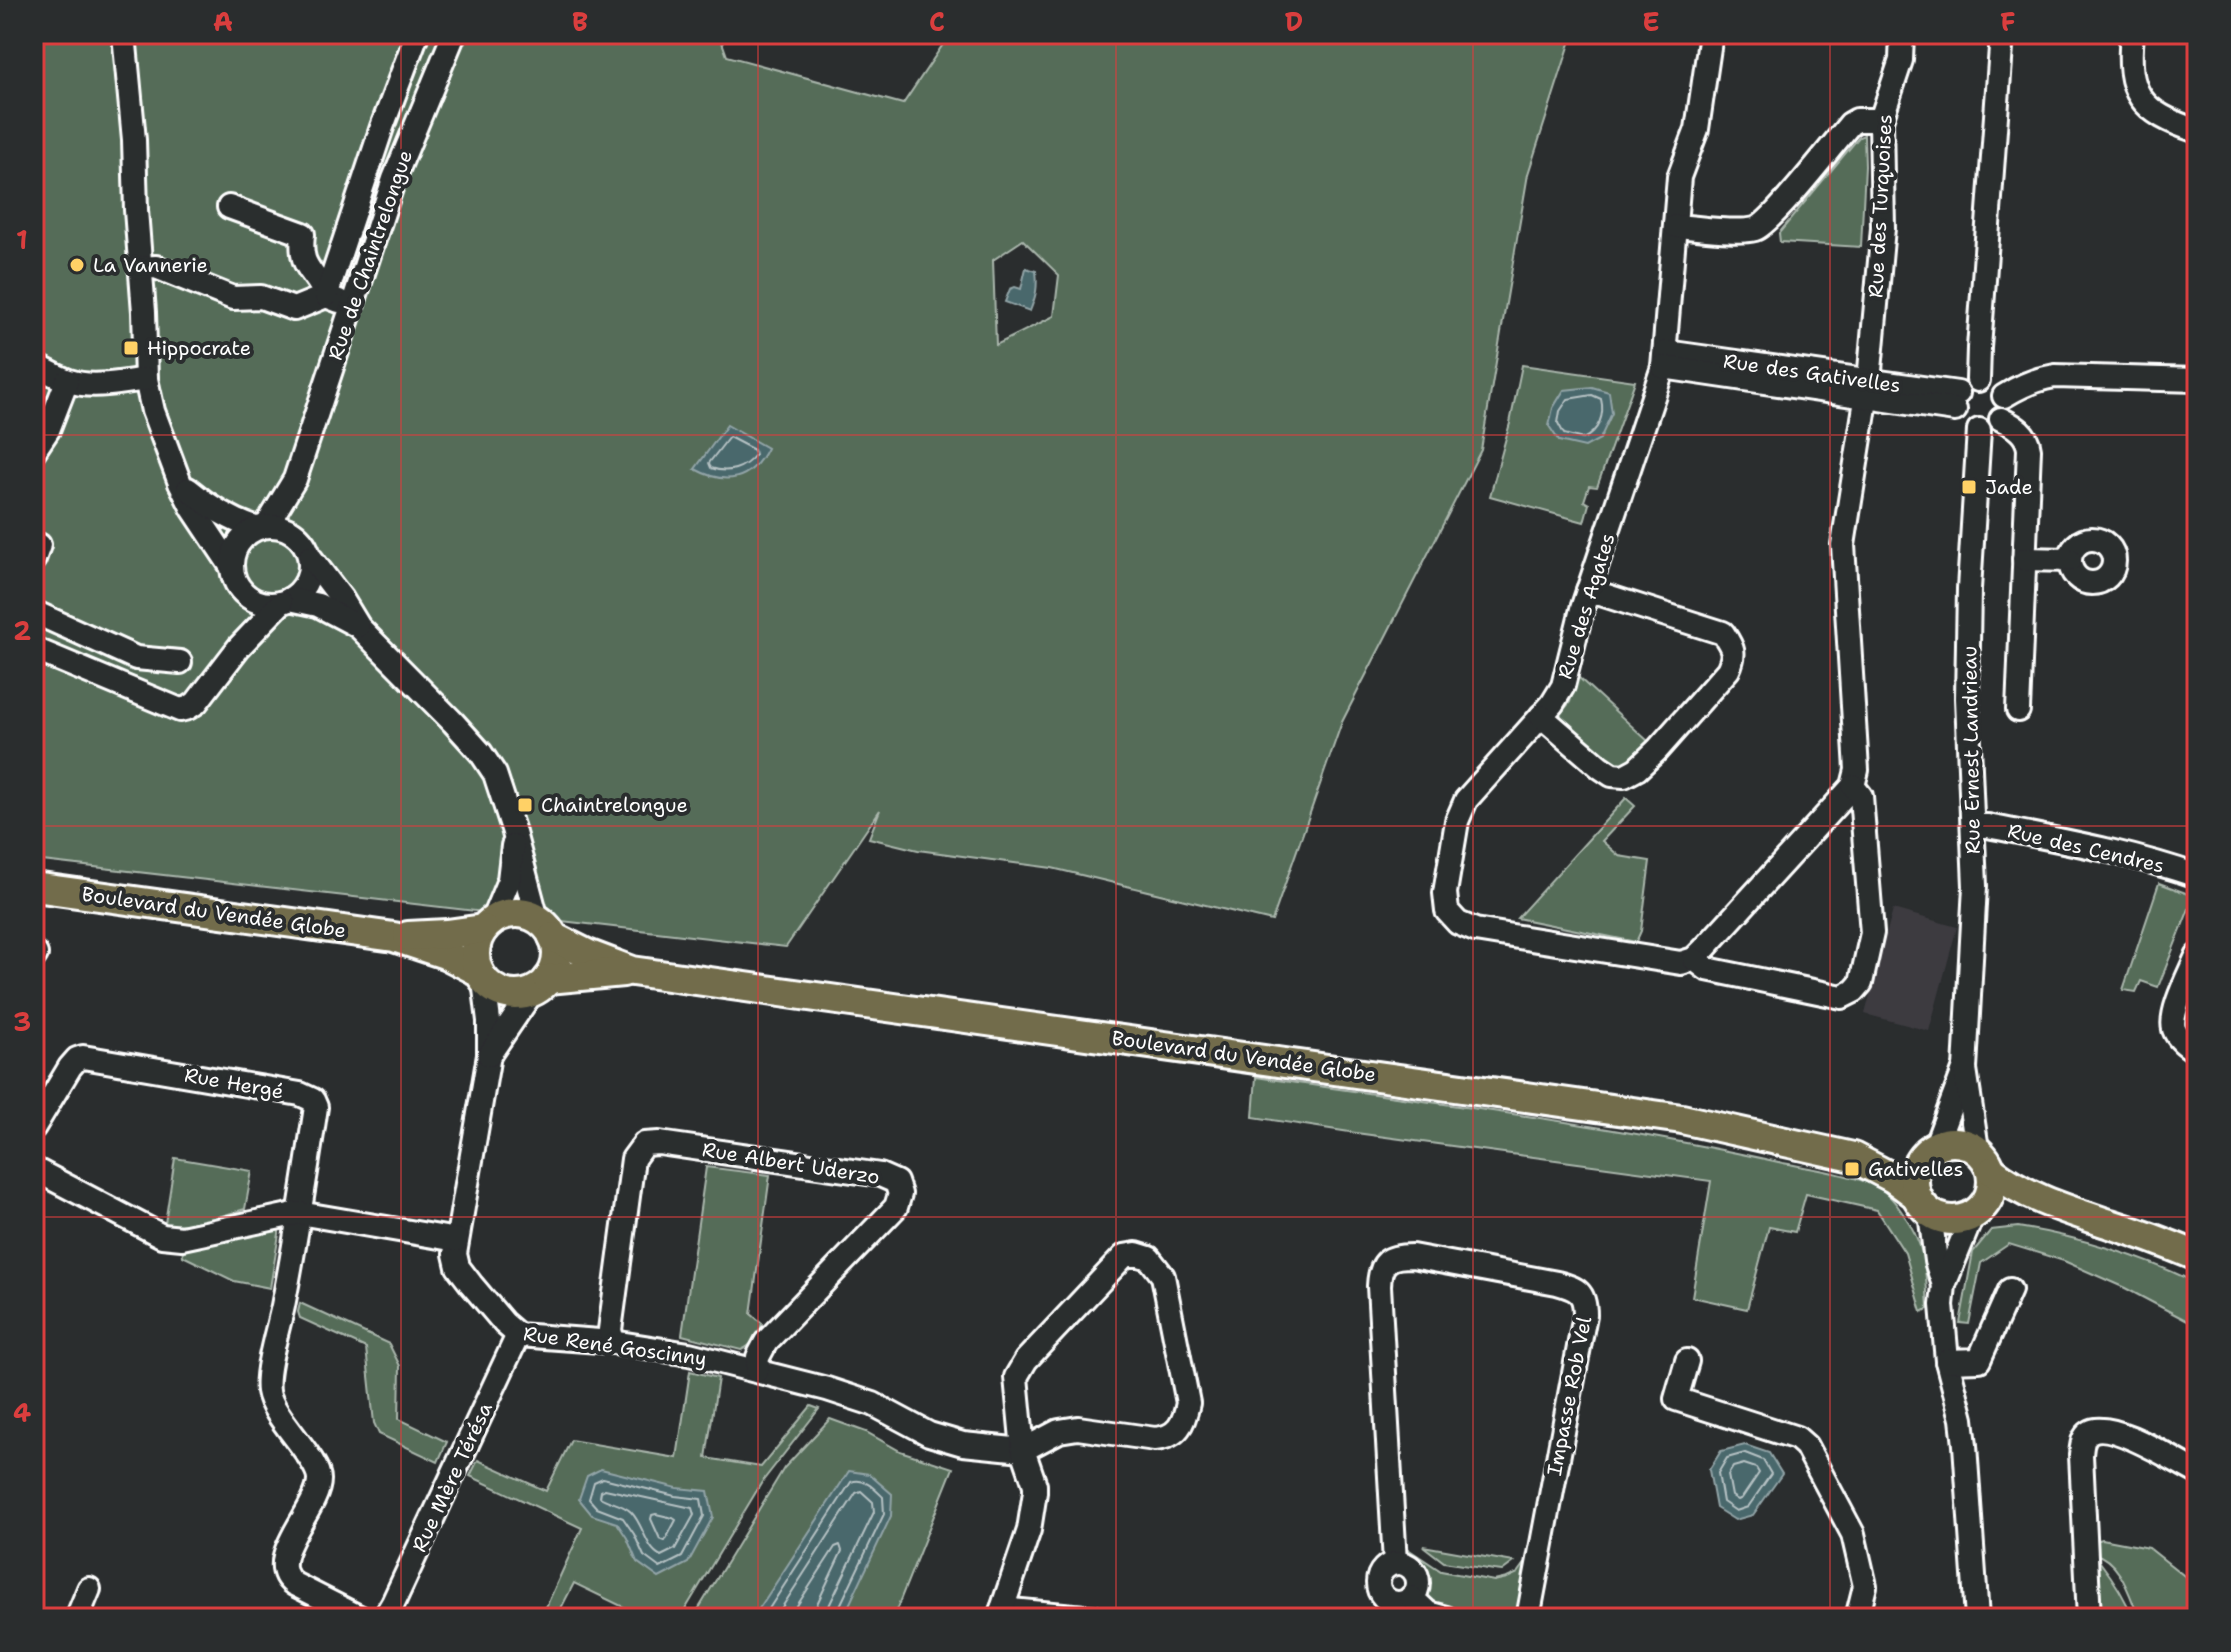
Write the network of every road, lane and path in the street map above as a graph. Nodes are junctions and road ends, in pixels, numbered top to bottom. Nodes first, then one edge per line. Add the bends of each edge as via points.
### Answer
1 (124, 34) edge
2 (417, 34) edge
3 (454, 34) edge
4 (1711, 34) edge
5 (1902, 34) edge
6 (2002, 34) edge
7 (2132, 34) edge
8 (1881, 120) junction
9 (2197, 131) edge
10 (229, 207) dead end
11 (1675, 226) junction
12 (140, 268) junction
13 (326, 296) junction
14 (352, 305) junction
15 (1664, 360) junction
16 (34, 364) edge
17 (146, 379) junction
18 (1978, 380) junction
19 (2197, 380) edge
20 (67, 381) junction
21 (1867, 389) junction
22 (2004, 396) junction
23 (1957, 401) junction
24 (2001, 419) junction
25 (1979, 430) junction
26 (34, 451) edge
27 (295, 479) junction
28 (180, 483) junction
29 (261, 527) junction
30 (306, 549) junction
31 (2024, 559) junction
32 (2070, 560) dead end
33 (231, 566) junction
34 (1588, 590) junction
35 (243, 593) junction
36 (286, 601) junction
37 (34, 612) edge
38 (359, 627) junction
39 (239, 647) junction
40 (34, 649) edge
41 (136, 658) junction
42 (180, 662) dead end
43 (124, 687) junction
44 (2018, 710) dead end
45 (1541, 716) junction
46 (1853, 786) junction
47 (1973, 826) junction
48 (513, 829) junction
49 (2197, 876) edge
50 (34, 887) edge
51 (488, 925) junction
52 (545, 928) junction
53 (394, 937) junction
54 (2197, 956) edge
55 (1694, 959) junction
56 (632, 971) junction
57 (481, 976) junction
58 (540, 986) junction
59 (2197, 1052) edge
60 (489, 1055) junction
61 (1965, 1069) junction
62 (34, 1127) edge
63 (1931, 1149) junction
64 (1853, 1157) junction
65 (1984, 1160) junction
66 (34, 1169) edge
67 (1923, 1204) junction
68 (2064, 1210) junction
69 (299, 1213) junction
70 (1976, 1213) junction
71 (457, 1240) junction
72 (2197, 1256) edge
73 (1944, 1285) junction
74 (2010, 1290) dead end
75 (518, 1335) junction
76 (613, 1342) junction
77 (1687, 1361) dead end
78 (1947, 1361) junction
79 (757, 1371) junction
80 (1023, 1450) junction
81 (2197, 1472) edge
82 (89, 1589) dead end
83 (1000, 1613) edge
84 (77, 1618) edge
85 (361, 1618) edge
86 (384, 1618) edge
87 (1095, 1618) edge
88 (1446, 1618) edge
89 (1528, 1618) edge
90 (1857, 1618) edge
91 (1977, 1618) edge
92 (2089, 1618) edge

1 - 12 street
2 - 13 street
3 - 14 street, Rue de Chaintrelongue via 394,179
4 - 11 street via 1697,129 1679,177
5 - 8 street, Rue des Turquoises via 1901,60
6 - 18 street
7 - 9 street via 2130,76 2137,92 2157,114
8 - 11 street via 1850,124 1759,228
8 - 21 street, Rue des Turquoises via 1883,228
10 - 13 street via 303,234 306,267
11 - 15 street
12 - 13 street via 156,267 233,298 261,297 294,309
12 - 17 street
13 - 14 street
14 - 27 street, Rue de Chaintrelongue
15 - 21 street, Rue des Gativelles
15 - 34 street, Rue des Agates
16 - 20 street
17 - 20 street
17 - 28 street
18 - 22 street via 1994,384
18 - 23 street via 1963,386
19 - 22 street via 2055,376
20 - 26 street
21 - 23 street, Rue des Gativelles
21 - 46 street, Rue des Agates via 1843,556 1857,770
22 - 24 street
23 - 25 street via 1964,424
24 - 25 street
24 - 31 street via 2028,440
25 - 47 street, Rue Ernest Landrieau via 1967,698
27 - 29 street, Rue de Chaintrelongue
27 - 30 street, Rue de Chaintrelongue via 295,513
28 - 29 street via 213,509
28 - 33 street
29 - 30 street via 292,531
29 - 33 street via 237,543
30 - 36 street via 309,573 302,588
30 - 38 street
31 - 32 street
31 - 44 street
33 - 35 street
34 - 45 street, Rue des Agates via 1563,686
34 - 45 street via 1723,633 1734,657 1657,750 1624,776 1600,767
35 - 36 street via 268,604
35 - 39 street
36 - 38 street via 318,605
36 - 39 street
37 - 41 street
38 - 48 street via 481,753 495,774
39 - 43 street via 188,708 172,708
40 - 43 street
41 - 42 street
41 - 43 street
45 - 55 street, Rue des Agates via 1466,800 1452,850 1447,911 1475,930 1681,963
46 - 55 street
46 - 55 street, Rue des Agates via 1861,796 1872,933 1861,983 1854,991 1842,997 1707,969
47 - 49 street, Rue des Cendres via 2156,861
47 - 61 street, Rue Ernest Landrieau
48 - 51 street via 509,880
48 - 52 street
50 - 53 main road, Boulevard du Vendée Globe
51 - 52 main road via 515,913
51 - 53 main road, Boulevard du Vendée Globe
51 - 57 main road via 477,942
52 - 56 main road, Boulevard du Vendée Globe via 587,954
52 - 58 main road via 557,959
53 - 57 main road, Boulevard du Vendée Globe via 445,954
54 - 59 street via 2174,1024 2179,1038
56 - 58 main road, Boulevard du Vendée Globe via 584,974
56 - 64 main road, Boulevard du Vendée Globe via 1628,1111
57 - 58 main road via 507,995 520,996
57 - 60 street
58 - 60 street
60 - 71 street
61 - 63 street, Rue Ernest Landrieau
61 - 65 street, Rue Ernest Landrieau
62 - 69 street, Rue Hergé via 70,1067 83,1057 300,1094 316,1107
63 - 64 main road, Boulevard du Vendée Globe
63 - 65 main road via 1964,1143
63 - 67 main road via 1915,1172
64 - 67 main road, Boulevard du Vendée Globe via 1893,1178
65 - 68 main road via 2013,1187
65 - 70 main road via 1993,1185
66 - 69 street via 162,1236 182,1238
67 - 70 main road via 1943,1219
67 - 73 street
68 - 70 main road
68 - 72 main road
69 - 71 street
69 - 85 street via 268,1390 320,1479 282,1567 294,1584
70 - 73 street
71 - 75 street, Rue René Goscinny via 458,1267
73 - 78 street
74 - 78 street via 1979,1360
75 - 76 street, Rue René Goscinny
75 - 86 street, Rue Mère Térésa
76 - 79 street, Rue René Goscinny
76 - 79 street, Rue Albert Uderzo via 610,1330 633,1159 644,1144 848,1170 896,1182 896,1207 766,1342
77 - 90 street via 1676,1399 1797,1438 1806,1446 1853,1534 1865,1586
78 - 91 street via 1962,1419
79 - 80 street, Rue René Goscinny via 873,1404 929,1434 963,1444
80 - 80 street via 1059,1431 1078,1428 1167,1438 1185,1419 1188,1403 1163,1276 1149,1258 1124,1256 1026,1360 1016,1377
80 - 83 street via 1035,1492 1029,1530
81 - 92 street via 2105,1428 2091,1431 2083,1440
82 - 84 street
83 - 87 street
88 - 89 street, Impasse Rob Vel via 1428,1613 1411,1597 1392,1602 1381,1594 1378,1581 1395,1563 1379,1286 1382,1267 1396,1256 1543,1280 1582,1294 1585,1315

